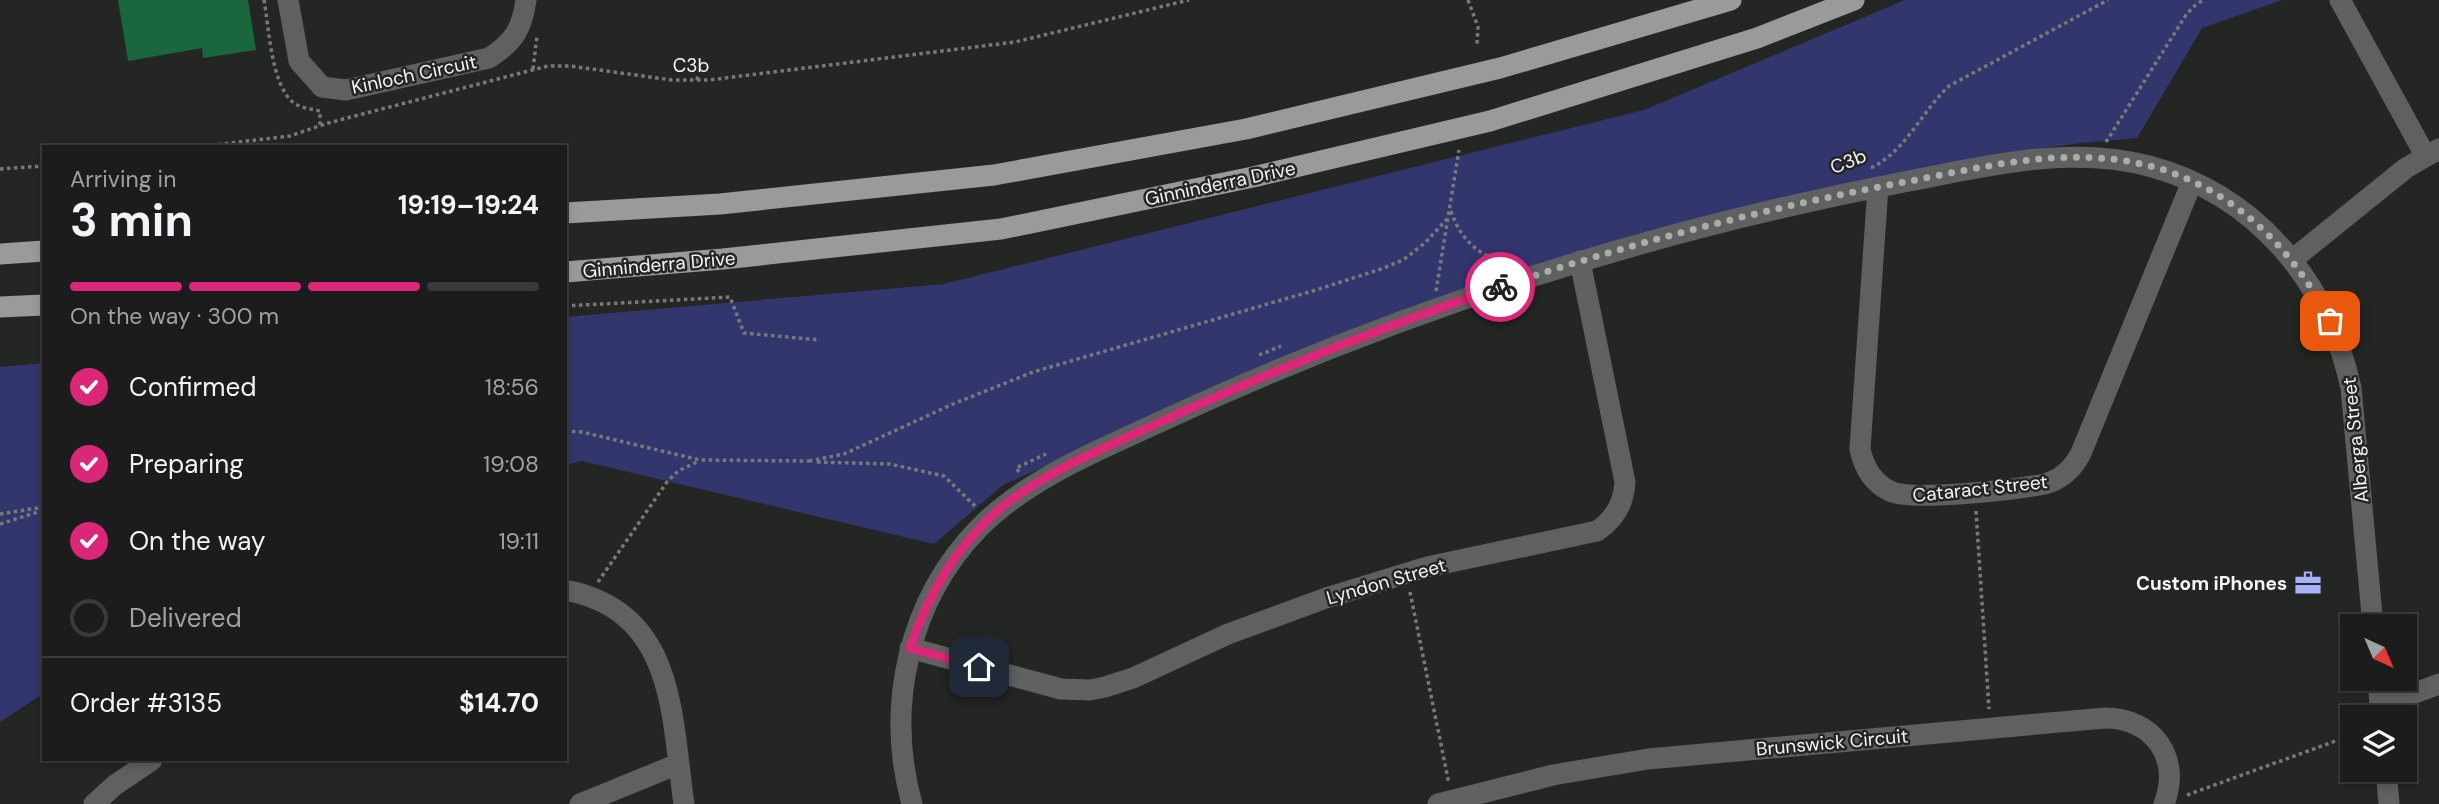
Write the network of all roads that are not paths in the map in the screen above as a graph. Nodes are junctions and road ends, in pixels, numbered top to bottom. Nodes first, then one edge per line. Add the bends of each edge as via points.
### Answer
1 (288, 0) edge
2 (526, 0) edge
3 (1731, 0) edge
4 (1854, 0) edge
5 (2340, 0) edge
6 (2432, 152) edge
7 (1873, 178) junction
8 (2192, 182) junction
9 (567, 212) edge
10 (42, 251) edge
11 (0, 254) edge
12 (2292, 260) junction
13 (1580, 261) junction
14 (567, 272) edge
15 (42, 305) edge
16 (0, 307) edge
17 (567, 590) edge
18 (2372, 614) edge
19 (910, 648) junction
20 (2439, 684) edge
21 (2396, 705) edge
22 (151, 761) edge
23 (678, 765) junction
24 (2387, 782) edge
25 (2166, 800) edge
26 (1445, 802) edge
27 (94, 804) edge
28 (580, 804) edge
29 (684, 804) edge
30 (912, 804) edge
31 (2389, 804) edge

1 - 2 street, Kinloch Circuit via 299,61 322,87 346,90 489,58 508,46 523,22
3 - 9 main road via 1500,68 1233,132 994,175 720,204
4 - 14 main road, Ginninderra Drive via 1757,38 1490,121 1253,177 1001,229 723,260
5 - 6 street
6 - 12 street via 2406,167
7 - 8 street, Alberga Street via 2056,157 2103,158 2149,166
7 - 8 street, Cataract Street via 1862,458 1875,481 1899,495 1917,496 2045,484 2067,473 2078,460
7 - 13 street, Alberga Street
8 - 12 street, Alberga Street via 2247,215
10 - 11 main road
12 - 18 street, Alberga Street via 2325,310 2346,365
13 - 19 street, Alberga Street via 1426,312 1274,371 1033,485 963,546 937,584
13 - 19 street, Lyndon Street via 1624,473 1620,507 1604,526 1589,534 1406,573 1277,615 1119,684 1090,690 1047,686
15 - 16 main road
17 - 23 street via 593,597 620,612 652,647 667,691
19 - 30 street, Alberga Street via 900,718 903,766
20 - 21 street
22 - 27 street
23 - 28 street
23 - 29 street
24 - 31 street
25 - 26 street, Brunswick Circuit via 2171,776 2167,757 2150,733 2134,723 2105,718 1648,759 1553,775

